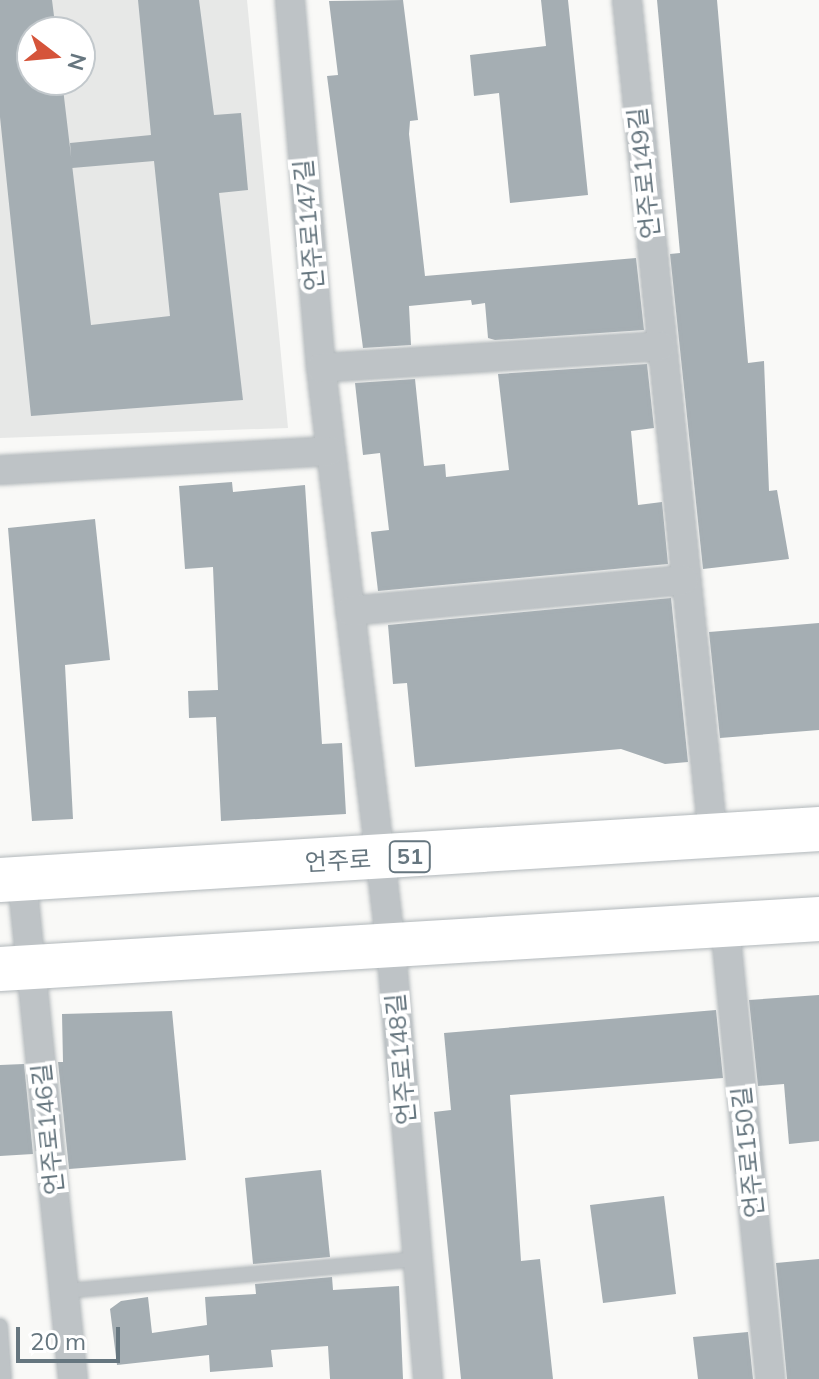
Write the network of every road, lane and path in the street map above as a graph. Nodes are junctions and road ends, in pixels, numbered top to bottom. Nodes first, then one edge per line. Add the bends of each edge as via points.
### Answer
1 (290, 0) edge
2 (627, 0) edge
3 (660, 346) junction
4 (321, 368) junction
5 (329, 451) junction
6 (0, 470) edge
7 (684, 580) junction
8 (350, 611) junction
9 (819, 829) edge
10 (713, 836) junction
11 (380, 859) junction
12 (11, 880) edge
13 (819, 919) edge
14 (725, 926) junction
15 (391, 947) junction
16 (15, 968) edge
17 (420, 1259) junction
18 (66, 1291) junction
19 (0, 1326) edge
20 (4, 1379) edge
21 (73, 1379) edge
22 (428, 1379) edge
23 (770, 1379) edge

1 - 4 street, 언주로147길
2 - 3 street, 언주로149길
3 - 4 street
3 - 7 street, 언주로149길
4 - 5 street, 언주로147길
5 - 6 street
5 - 8 street, 언주로147길
7 - 8 street
7 - 10 street, 언주로149길
8 - 11 street, 언주로147길
9 - 10 main road, 언주로 / 51
10 - 11 main road, 언주로 / 51
11 - 12 main road, 언주로 / 51
11 - 15 street, 언주로148길
12 - 16 street, 언주로146길
13 - 14 main road
14 - 15 main road
14 - 23 street, 언주로150길
15 - 16 main road
15 - 17 street, 언주로148길
16 - 18 street, 언주로146길
17 - 18 lane
17 - 22 street, 언주로148길
18 - 21 street, 언주로146길
19 - 20 lane

